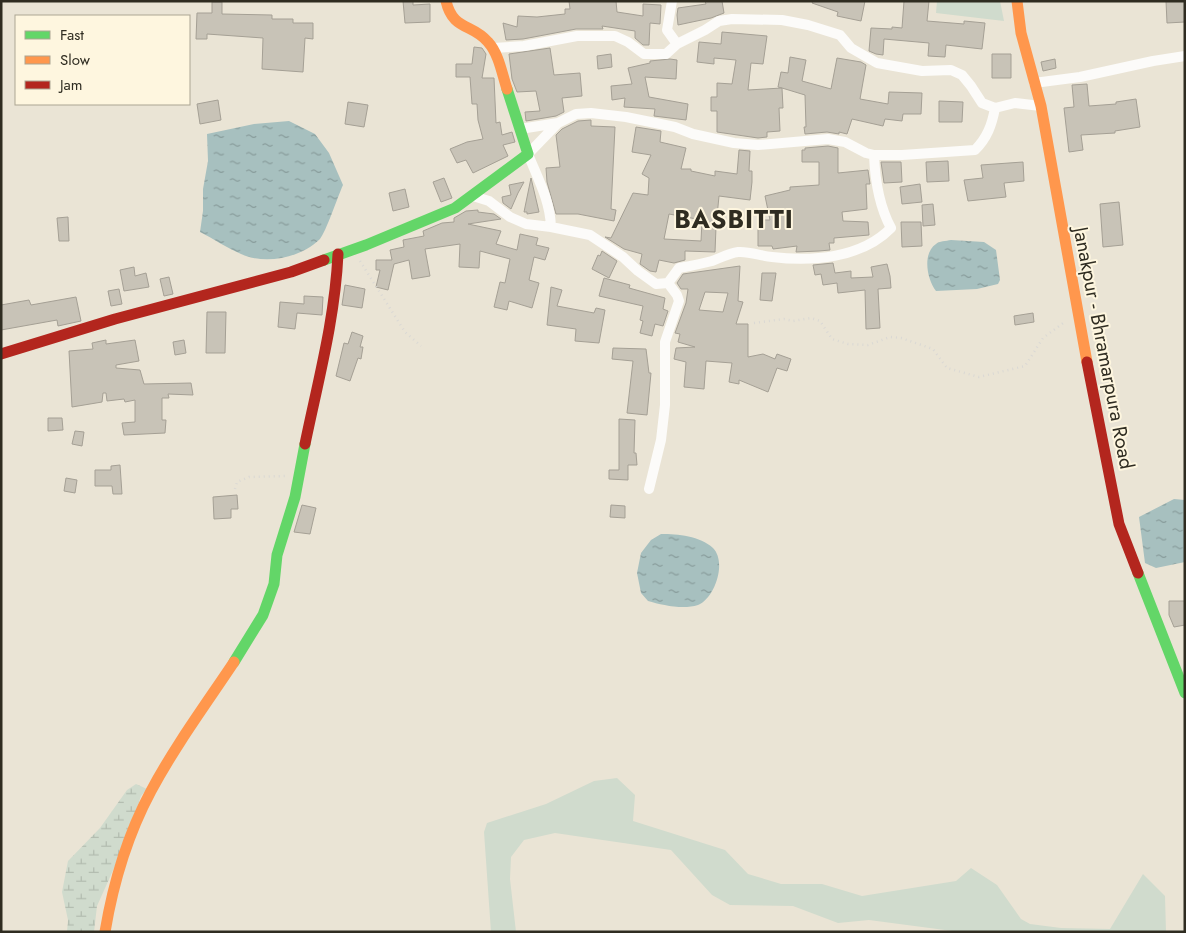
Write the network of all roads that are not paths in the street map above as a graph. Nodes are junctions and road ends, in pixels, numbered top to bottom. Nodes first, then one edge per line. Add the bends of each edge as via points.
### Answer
1 (446, 1) edge
2 (672, 1) edge
3 (1016, 1) edge
4 (677, 44) junction
5 (493, 48) junction
6 (1185, 56) edge
7 (1034, 83) junction
8 (1041, 106) junction
9 (995, 108) junction
10 (558, 123) junction
11 (520, 128) junction
12 (528, 154) junction
13 (874, 155) junction
14 (473, 196) junction
15 (551, 227) junction
16 (338, 254) junction
17 (668, 283) junction
18 (1, 354) edge
19 (649, 490) dead end
20 (1185, 693) edge
21 (104, 932) edge

1 - 5 street via 457,24 480,34
2 - 4 street via 667,30
3 - 7 street, Janakpur - Bhramarpura Road
4 - 5 street via 666,54 644,54 615,36 577,36
4 - 9 street via 719,21 782,20 799,23 840,35 851,48 877,63 922,71 952,70 962,75 982,103
5 - 11 street
6 - 7 street
7 - 8 street, Janakpur - Bhramarpura Road
8 - 9 street via 1015,103
8 - 20 street, Janakpur - Bhramarpura Road via 1119,524
9 - 13 street via 985,140 975,150
10 - 11 street
10 - 12 street
10 - 13 street via 576,114 591,113 675,127 734,143 758,145 828,139 845,142
11 - 12 street
12 - 14 street
12 - 15 street via 545,190
13 - 17 street via 875,178 884,215 891,228 883,237 842,254 819,258 782,258 738,252 679,268
14 - 15 street via 526,224
14 - 16 street via 455,208
15 - 17 street via 590,235 656,284
16 - 18 street via 292,272 115,319
16 - 21 street via 331,325 295,497 277,555 274,584 262,615 236,660 199,713 152,791 130,839 113,889
17 - 19 street via 679,301 664,342 664,414

